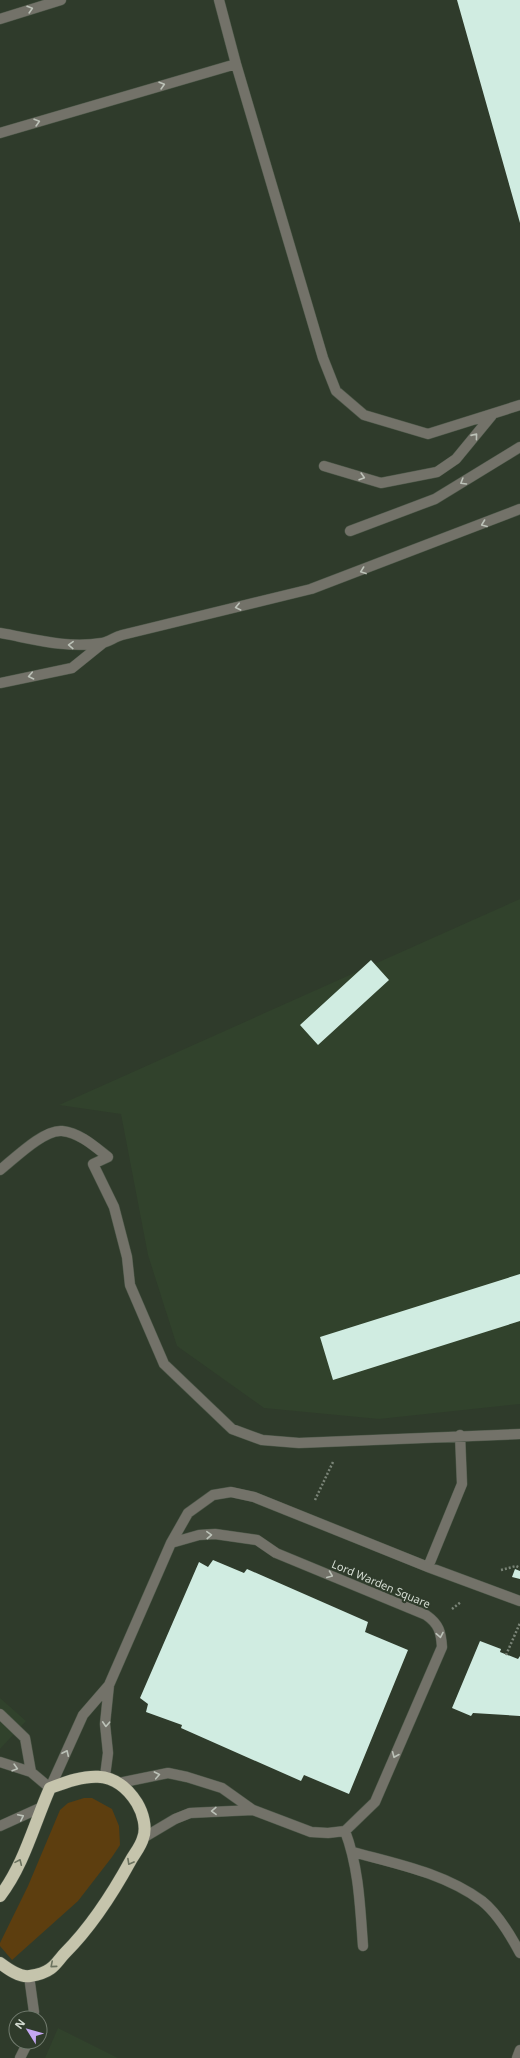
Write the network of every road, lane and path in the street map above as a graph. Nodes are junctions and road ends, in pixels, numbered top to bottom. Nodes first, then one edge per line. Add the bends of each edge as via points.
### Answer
1 (60, 0) edge
2 (219, 0) edge
3 (0, 19) edge
4 (236, 64) junction
5 (0, 132) edge
6 (520, 405) edge
7 (493, 413) junction
8 (520, 447) edge
9 (324, 466) dead end
10 (520, 509) edge
11 (350, 531) dead end
12 (0, 633) edge
13 (103, 643) junction
14 (0, 683) edge
15 (0, 1170) edge
16 (520, 1434) edge
17 (460, 1435) junction
18 (334, 1459) dead end
19 (307, 1518) junction
20 (171, 1543) junction
21 (428, 1567) junction
22 (520, 1601) edge
23 (520, 1623) edge
24 (506, 1654) dead end
25 (109, 1685) junction
26 (0, 1714) edge
27 (0, 1762) edge
28 (31, 1772) junction
29 (105, 1776) junction
30 (119, 1783) junction
31 (50, 1788) junction
32 (42, 1807) junction
33 (253, 1810) junction
34 (0, 1826) edge
35 (345, 1831) junction
36 (143, 1838) junction
37 (353, 1852) junction
38 (0, 1896) edge
39 (364, 1946) dead end
40 (520, 1953) edge
41 (0, 1964) edge
42 (29, 1976) junction
43 (34, 2010) edge
44 (520, 2050) edge
45 (517, 2058) edge

3 -> 1 street
2 - 4 street
5 -> 4 street
4 - 7 street via 323,358 336,391 364,415 428,434
6 - 7 street
9 -> 7 street via 381,483 437,472 456,459
8 -> 11 street via 435,499
10 -> 13 street via 311,589 122,635
13 -> 12 street via 50,643
13 -> 14 street via 72,668
15 - 17 street via 42,1136 61,1131 84,1139 108,1157 93,1164 114,1207 127,1256 130,1285 164,1364 232,1429 262,1440 300,1444
16 - 17 street
17 - 21 street via 462,1484
18 - 19 path
19 - 20 street via 254,1497 231,1492 213,1495 188,1513
19 - 21 street
20 - 25 street
20 -> 35 street, Lord Warden Square via 199,1535 215,1534 257,1540 276,1553 426,1615 436,1622 441,1632 442,1647 375,1802
21 - 22 street
23 - 24 path
25 -> 29 street via 105,1729 108,1754
31 -> 25 street via 83,1715
26 - 28 street via 25,1738
27 -> 28 street
28 - 31 street
29 - 30 highway
29 - 31 highway via 71,1780
30 -> 33 street via 168,1773 222,1788
30 - 36 highway via 139,1806 144,1826
31 - 32 highway
34 -> 32 street
38 -> 32 highway via 18,1866
33 - 35 street via 311,1832
33 -> 36 street via 190,1813
35 - 37 street
36 -> 42 highway via 114,1890 78,1940 50,1969
37 - 39 street via 358,1875
37 - 40 street via 429,1872 482,1902 508,1931
41 - 42 highway via 12,1972
42 - 43 street
44 - 45 street

